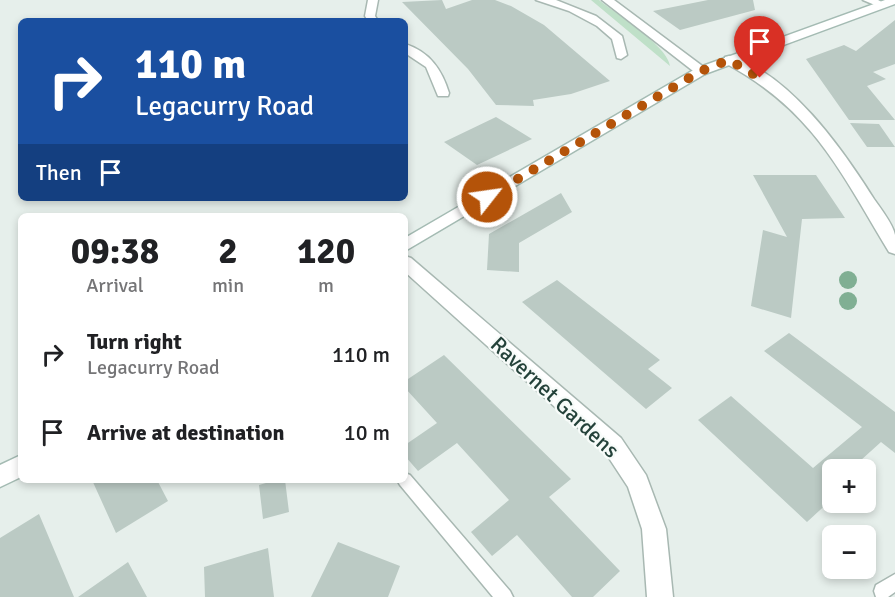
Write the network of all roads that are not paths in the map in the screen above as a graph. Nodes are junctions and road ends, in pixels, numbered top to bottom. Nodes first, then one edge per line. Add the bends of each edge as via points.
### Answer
1 (373, 0) edge
2 (541, 0) edge
3 (607, 0) edge
4 (868, 0) edge
5 (895, 0) edge
6 (882, 5) junction
7 (371, 18) edge
8 (408, 50) edge
9 (621, 55) dead end
10 (729, 60) junction
11 (701, 71) junction
12 (443, 93) dead end
13 (408, 243) edge
14 (895, 248) edge
15 (408, 265) edge
16 (18, 467) edge
17 (0, 477) edge
18 (408, 483) edge
19 (504, 597) edge
20 (660, 597) edge

1 - 7 street
2 - 9 street via 576,9 606,27 618,38
3 - 11 street
4 - 6 street
5 - 6 street
6 - 10 street
8 - 12 street via 436,68
10 - 11 street
10 - 14 street via 773,86 821,132
11 - 13 street
15 - 20 street, Ravernet Gardens via 613,445 638,482 654,529
16 - 17 street
18 - 19 lane

